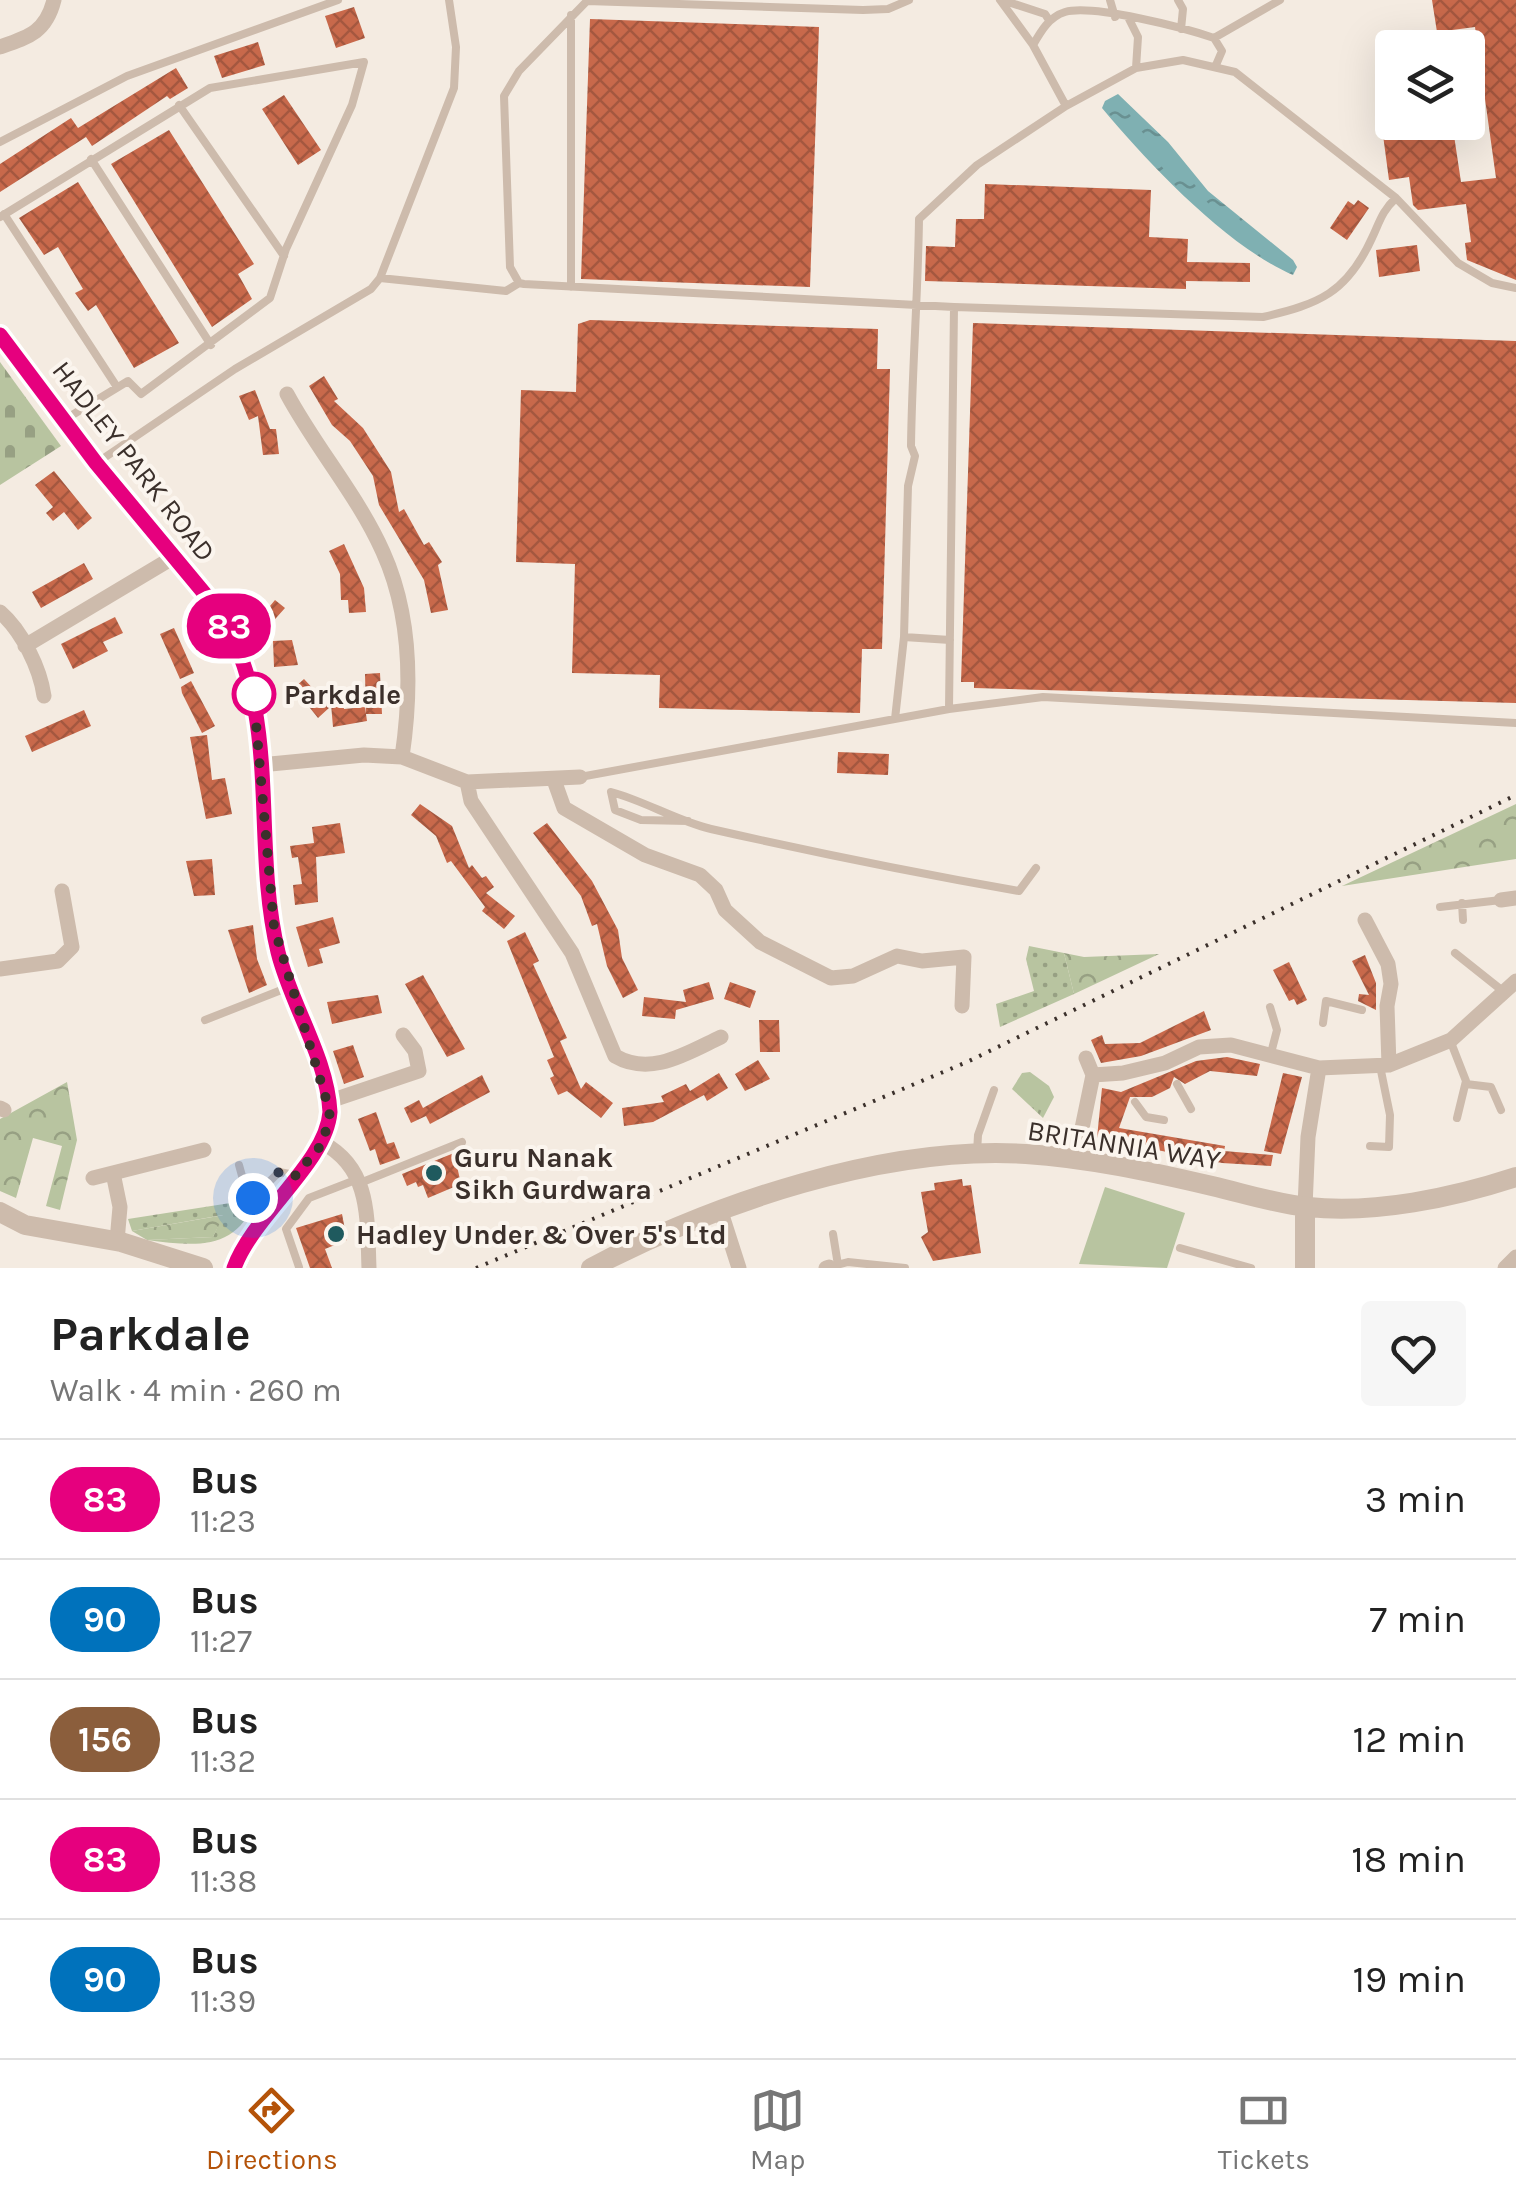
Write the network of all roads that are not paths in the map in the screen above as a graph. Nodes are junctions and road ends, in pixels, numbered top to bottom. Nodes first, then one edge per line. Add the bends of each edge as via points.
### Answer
1 (54, 0) edge
2 (338, 0) edge
3 (448, 0) edge
4 (909, 0) edge
5 (1001, 0) edge
6 (1110, 0) edge
7 (1178, 0) edge
8 (1280, 0) edge
9 (571, 16) junction
10 (1115, 16) junction
11 (1128, 19) junction
12 (1049, 20) junction
13 (1181, 30) junction
14 (1214, 38) junction
15 (1033, 45) junction
16 (0, 47) edge
17 (1216, 65) junction
18 (1136, 68) junction
19 (179, 105) junction
20 (1066, 106) junction
21 (0, 142) edge
22 (92, 159) junction
23 (1396, 198) junction
24 (2, 216) edge
25 (284, 256) junction
26 (380, 278) junction
27 (519, 283) junction
28 (571, 286) junction
29 (1516, 288) edge
30 (918, 304) junction
31 (954, 308) junction
32 (3, 344) edge
33 (212, 345) junction
34 (117, 387) junction
35 (287, 394) dead end
36 (64, 420) junction
37 (96, 463) junction
38 (174, 557) junction
39 (0, 612) edge
40 (904, 636) junction
41 (950, 640) junction
42 (25, 646) junction
43 (44, 696) dead end
44 (949, 709) junction
45 (894, 719) junction
46 (1516, 723) edge
47 (402, 757) junction
48 (260, 765) junction
49 (585, 777) junction
50 (554, 780) junction
51 (467, 782) junction
52 (610, 792) junction
53 (688, 821) junction
54 (1036, 868) dead end
55 (62, 891) dead end
56 (1509, 899) edge
57 (1462, 904) junction
58 (1440, 907) dead end
59 (1366, 920) dead end
60 (1463, 920) dead end
61 (1455, 954) dead end
62 (0, 969) edge
63 (289, 987) junction
64 (1510, 987) edge
65 (962, 1006) dead end
66 (1270, 1007) dead end
67 (1362, 1010) dead end
68 (205, 1020) dead end
69 (1323, 1022) dead end
70 (403, 1035) dead end
71 (721, 1038) dead end
72 (1450, 1040) junction
73 (1271, 1053) junction
74 (1086, 1058) dead end
75 (1384, 1066) junction
76 (1168, 1067) junction
77 (1320, 1068) junction
78 (1093, 1075) junction
79 (1466, 1084) junction
80 (994, 1090) dead end
81 (330, 1102) junction
82 (1136, 1102) dead end
83 (1191, 1109) dead end
84 (1501, 1110) dead end
85 (1456, 1118) dead end
86 (1164, 1120) dead end
87 (1081, 1133) dead end
88 (462, 1142) dead end
89 (323, 1143) junction
90 (197, 1146) dead end
91 (1370, 1146) dead end
92 (977, 1153) junction
93 (239, 1164) dead end
94 (113, 1173) junction
95 (295, 1176) junction
96 (1516, 1176) edge
97 (93, 1178) dead end
98 (359, 1181) junction
99 (1305, 1207) junction
100 (0, 1212) edge
101 (721, 1212) junction
102 (833, 1234) dead end
103 (117, 1241) junction
104 (1180, 1248) dead end
105 (1516, 1257) edge
106 (299, 1267) edge
107 (831, 1267) edge
108 (1246, 1267) edge
109 (202, 1268) edge
110 (234, 1268) edge
111 (369, 1268) edge
112 (591, 1268) edge
113 (739, 1268) edge
114 (905, 1268) edge
115 (1305, 1268) edge
116 (1504, 1268) edge

1 - 16 street via 49,21 34,35
2 - 21 lane via 128,76
3 - 26 lane via 454,88
4 - 9 lane via 863,10 587,1
5 - 12 lane
5 - 15 lane
6 - 10 lane
7 - 13 lane
8 - 14 lane
9 - 27 lane via 504,96 510,267
9 - 28 lane
10 - 11 lane
10 - 12 lane via 1070,11
11 - 13 lane
11 - 18 lane via 1138,37
12 - 15 lane
13 - 14 lane
14 - 17 lane via 1222,50
15 - 20 lane
17 - 18 lane via 1183,60
17 - 23 lane via 1235,72
18 - 20 lane
19 - 22 lane
19 - 25 lane
19 - 25 lane via 240,80 364,62 352,105
20 - 30 lane via 977,165 919,220
22 - 24 lane
22 - 33 lane
23 - 29 lane via 1458,263
23 - 31 lane via 1342,286 1310,306 1263,317
24 - 34 lane
25 - 33 lane via 270,298
26 - 27 lane via 506,291
26 - 37 lane
27 - 28 lane
28 - 30 lane
30 - 31 lane
30 - 40 lane
31 - 41 lane
32 - 36 street, HADLEY PARK ROAD
33 - 34 lane via 141,394 128,380
34 - 36 lane
35 - 47 street via 370,528 401,600 408,679
36 - 37 street, HADLEY PARK ROAD
37 - 38 street, HADLEY PARK ROAD
38 - 42 street
38 - 48 street, HADLEY PARK ROAD via 241,651 253,689
39 - 42 street
40 - 41 lane
40 - 45 lane
41 - 44 lane
42 - 43 street
44 - 45 lane
44 - 46 lane via 1043,697
45 - 49 lane
47 - 48 street
47 - 51 street
48 - 63 street, HADLEY PARK ROAD via 272,912
49 - 50 street
49 - 52 lane
50 - 51 street
50 - 65 street via 564,808 645,855 700,876 760,942 831,978 853,976 896,956 964,957
51 - 71 street via 471,801 572,954 616,1056 649,1067
52 - 53 lane
52 - 53 lane via 616,810 642,820
53 - 54 lane via 1020,891
55 - 62 street via 72,947 58,961
56 - 57 lane
57 - 58 lane
57 - 60 lane
59 - 75 street via 1391,984 1380,1011
61 - 64 lane
63 - 68 lane
63 - 81 street, HADLEY PARK ROAD
64 - 72 street
66 - 73 lane via 1277,1030
67 - 69 lane via 1326,1001
70 - 81 street via 419,1071
72 - 75 street
72 - 79 lane
73 - 76 street via 1199,1047
73 - 77 street
74 - 78 street
75 - 77 street
75 - 91 lane via 1389,1147
76 - 78 street via 1126,1081
76 - 83 lane
77 - 99 street
78 - 87 street
79 - 84 lane via 1491,1087
79 - 85 lane
80 - 92 lane
81 - 89 street, HADLEY PARK ROAD
82 - 86 lane via 1146,1117
88 - 98 lane
89 - 95 street
89 - 98 street via 351,1162
90 - 94 street
92 - 99 street, BRITANNIA WAY via 1067,1158
92 - 101 street, BRITANNIA WAY via 838,1174
93 - 95 lane via 253,1198 279,1172
94 - 97 street
94 - 103 street via 120,1206
95 - 110 street via 242,1245
96 - 99 street, BRITANNIA WAY via 1437,1197
98 - 106 lane via 309,1198 286,1229
98 - 111 street
99 - 115 street
100 - 103 street via 25,1225
101 - 112 street, BRITANNIA WAY
101 - 113 street
102 - 107 lane
103 - 109 street
104 - 108 lane
105 - 116 street
107 - 114 lane

